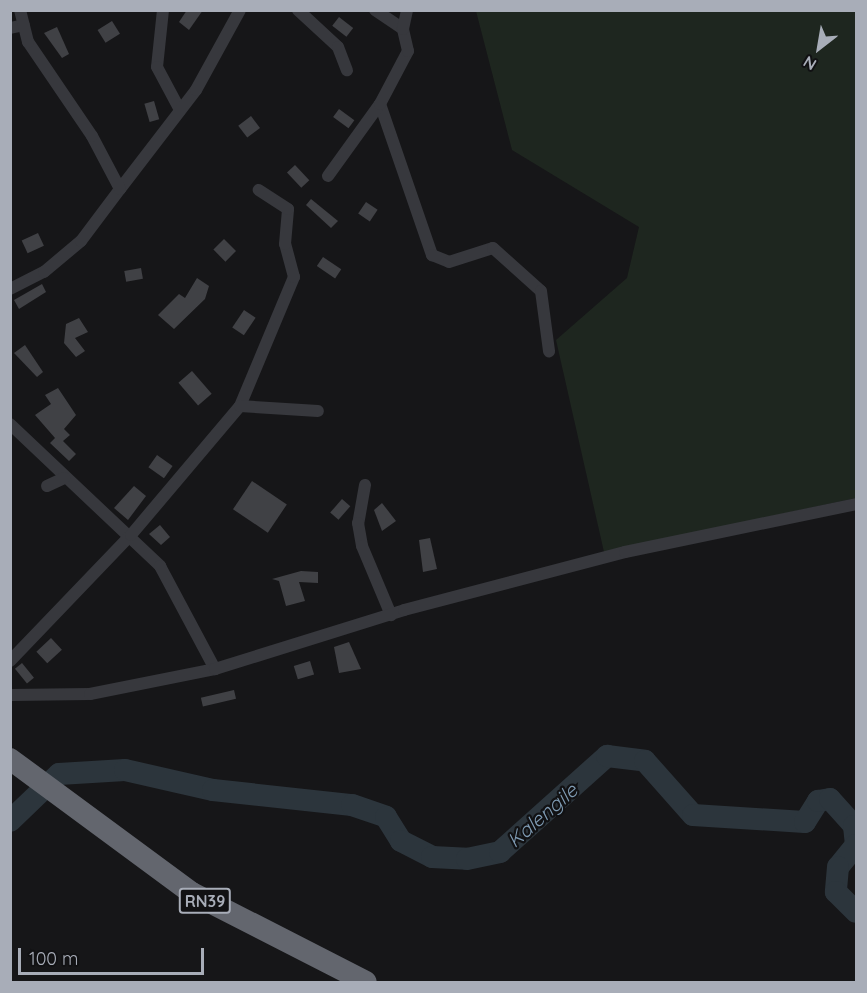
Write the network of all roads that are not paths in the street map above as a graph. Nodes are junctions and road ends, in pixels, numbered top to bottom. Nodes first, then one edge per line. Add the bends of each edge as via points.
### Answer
1 (20, 10) edge
2 (163, 10) edge
3 (240, 10) edge
4 (298, 10) edge
5 (375, 10) edge
6 (407, 10) edge
7 (24, 25) junction
8 (10, 28) edge
9 (403, 29) junction
10 (347, 70) dead end
11 (380, 104) junction
12 (180, 110) junction
13 (328, 176) dead end
14 (120, 189) junction
15 (259, 190) dead end
16 (10, 289) edge
17 (549, 351) dead end
18 (240, 406) junction
19 (318, 411) dead end
20 (10, 424) edge
21 (64, 478) junction
22 (365, 485) dead end
23 (47, 486) dead end
24 (856, 504) edge
25 (131, 535) junction
26 (391, 615) junction
27 (10, 661) edge
28 (215, 669) junction
29 (10, 695) edge
30 (10, 759) edge
31 (366, 982) edge

1 - 7 street
2 - 12 street via 157,67
3 - 12 street via 232,35
4 - 10 street via 338,47
5 - 9 street
6 - 9 street
7 - 8 street
7 - 14 street via 28,42 83,121
9 - 11 street via 408,51
11 - 13 street
11 - 17 street via 432,255 449,262 493,248 541,291
12 - 14 street
14 - 16 street via 81,241 44,272
15 - 18 street via 288,209 285,244 294,277
18 - 19 street
18 - 25 street
20 - 21 street
21 - 23 street
21 - 25 street
22 - 26 street via 358,523 362,546
24 - 26 street via 625,552
25 - 27 street
25 - 28 street via 160,566
26 - 28 street
28 - 29 street via 90,694
30 - 31 highway, RN39 via 192,893

